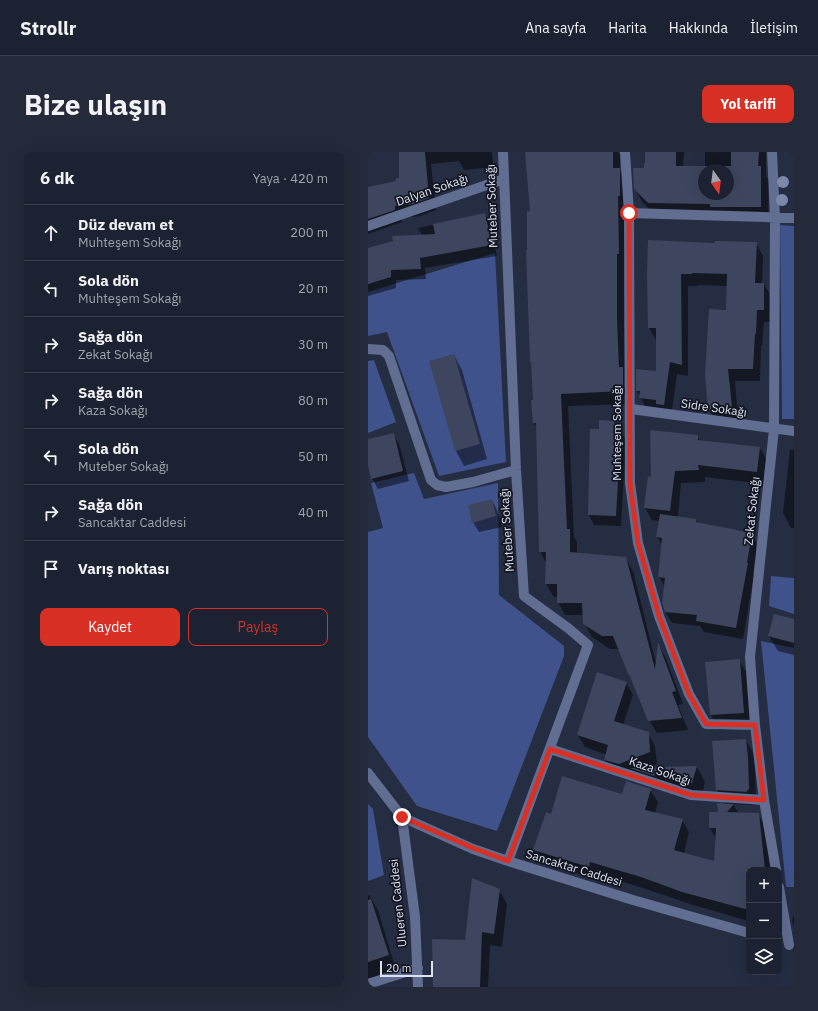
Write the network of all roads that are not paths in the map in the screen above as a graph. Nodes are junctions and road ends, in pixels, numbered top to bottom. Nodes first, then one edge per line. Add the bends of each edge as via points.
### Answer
1 (503, 152) edge
2 (625, 152) edge
3 (772, 152) edge
4 (504, 179) junction
5 (629, 213) junction
6 (775, 218) junction
7 (794, 218) edge
8 (368, 226) edge
9 (368, 349) edge
10 (631, 409) junction
11 (774, 429) junction
12 (794, 431) edge
13 (516, 470) junction
14 (755, 725) junction
15 (550, 749) junction
16 (368, 773) edge
17 (764, 800) junction
18 (402, 817) junction
19 (508, 861) junction
20 (775, 867) edge
21 (781, 903) edge
22 (746, 933) edge
23 (787, 945) edge
24 (418, 968) junction
25 (368, 984) edge
26 (418, 987) edge

1 - 4 street, Muteber Sokağı
2 - 5 street, Muhteşem Sokağı
3 - 6 street, Zekat Sokağı
4 - 8 street, Dalyan Sokağı
4 - 13 street, Muteber Sokağı
5 - 6 street
5 - 10 street, Muhteşem Sokağı
6 - 7 street
6 - 11 street, Zekat Sokağı
9 - 13 street via 383,350 389,356 431,480 437,485 446,487 473,482
10 - 11 street, Sidre Sokağı
10 - 14 street, Muhteşem Sokağı via 630,483 638,543 659,616 689,694 706,724
11 - 12 street, Sidre Sokağı
11 - 14 street, Zekat Sokağı via 750,657
13 - 15 street, Muteber Sokağı via 524,596 588,645
14 - 17 street, Zekat Sokağı
15 - 17 street, Kaza Sokağı via 691,795
15 - 19 street, Muteber Sokağı
16 - 18 street, Sancaktar Caddesi
17 - 20 street, Zekat Sokağı
18 - 19 street, Sancaktar Caddesi
18 - 24 street, Ulueren Caddesi via 415,917
19 - 22 street, Sancaktar Caddesi
21 - 23 street
24 - 25 street
24 - 26 street, Ulueren Caddesi

